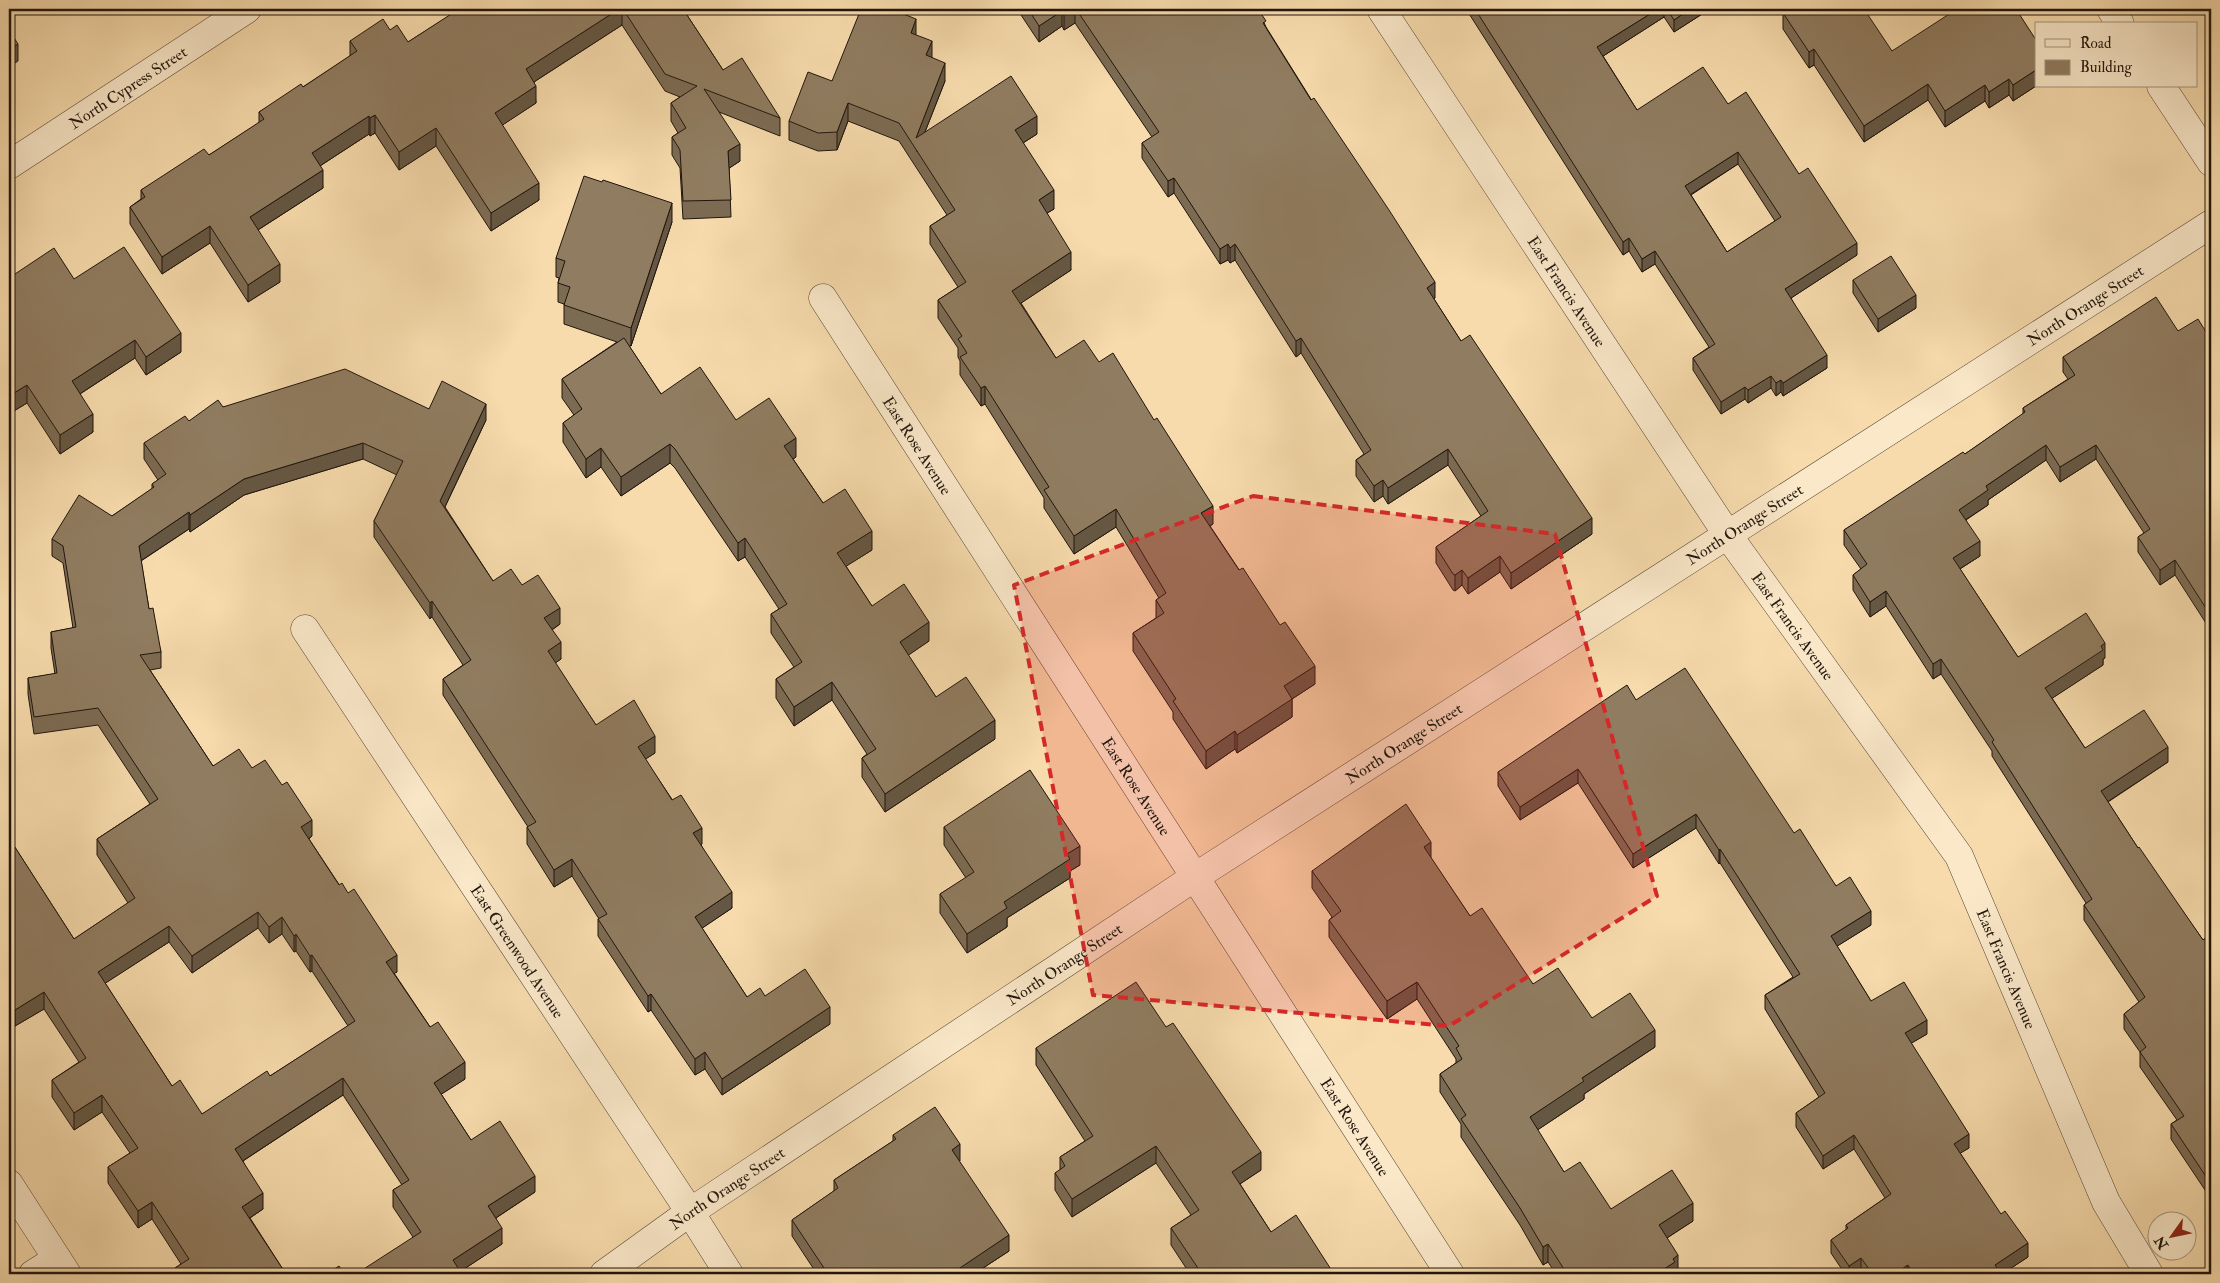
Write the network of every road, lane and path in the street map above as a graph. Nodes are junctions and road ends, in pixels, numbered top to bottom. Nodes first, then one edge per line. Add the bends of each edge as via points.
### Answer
1 (247, 9) edge
2 (1381, 9) edge
3 (2111, 9) edge
4 (2119, 22) edge
5 (2162, 88) edge
6 (2211, 162) edge
7 (9, 165) edge
8 (2211, 224) edge
9 (823, 298) dead end
10 (1728, 534) junction
11 (305, 629) dead end
12 (1195, 877) junction
13 (9, 1184) edge
14 (690, 1212) junction
15 (62, 1267) edge
16 (33, 1274) edge
17 (604, 1274) edge
18 (729, 1274) edge
19 (1450, 1274) edge
20 (2149, 1274) edge

1 - 7 street, North Cypress Street
2 - 10 street, East Francis Avenue
3 - 4 street
5 - 6 street
8 - 10 street, North Orange Street
9 - 12 street, East Rose Avenue
10 - 12 street, North Orange Street
10 - 20 street, East Francis Avenue via 1959,856 2106,1202
11 - 14 street, East Greenwood Avenue
12 - 14 street, North Orange Street
12 - 19 street, East Rose Avenue
13 - 15 street
14 - 17 street, North Orange Street
14 - 18 street, East Greenwood Avenue
15 - 16 street

